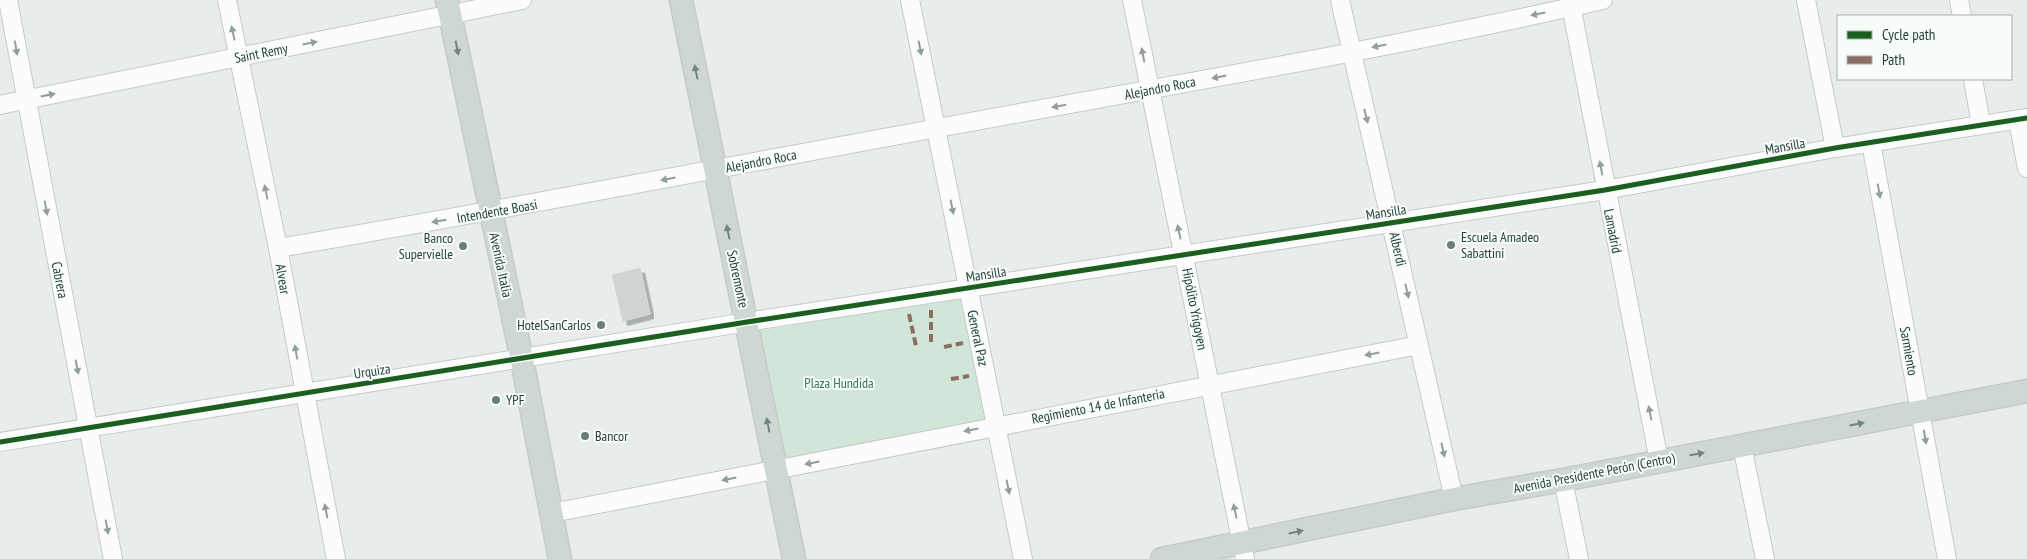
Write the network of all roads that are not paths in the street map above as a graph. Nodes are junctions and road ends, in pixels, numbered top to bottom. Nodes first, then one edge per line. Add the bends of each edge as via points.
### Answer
1 (8, 0) edge
2 (227, 0) edge
3 (522, 0) edge
4 (681, 0) edge
5 (910, 0) edge
6 (1132, 0) edge
7 (1340, 0) edge
8 (1603, 0) edge
9 (1806, 0) edge
10 (1959, 0) edge
11 (1571, 4) edge
12 (449, 8) edge
13 (1962, 15) edge
14 (1351, 52) junction
15 (238, 57) junction
16 (1973, 80) edge
17 (1150, 90) junction
18 (26, 100) junction
19 (0, 105) edge
20 (2022, 119) edge
21 (1981, 124) junction
22 (936, 128) junction
23 (1871, 144) junction
24 (1835, 148) junction
25 (2027, 168) edge
26 (716, 170) junction
27 (1605, 190) junction
28 (490, 212) junction
29 (1392, 222) junction
30 (278, 248) junction
31 (1184, 255) junction
32 (968, 288) junction
33 (747, 322) junction
34 (1420, 345) junction
35 (522, 360) junction
36 (1210, 386) junction
37 (2027, 391) edge
38 (303, 393) junction
39 (1920, 412) junction
40 (996, 426) junction
41 (89, 429) junction
42 (0, 442) edge
43 (1742, 446) junction
44 (1659, 461) junction
45 (777, 470) junction
46 (1563, 480) junction
47 (1454, 499) junction
48 (552, 513) junction
49 (1243, 551) edge
50 (113, 559) edge
51 (336, 559) edge
52 (560, 559) edge
53 (794, 559) edge
54 (1023, 559) edge
55 (1162, 559) edge
56 (1579, 559) edge
57 (1765, 559) edge
58 (1947, 559) edge

1 -> 18 street, Cabrera
15 -> 2 street, Alvear
3 - 12 street, Saint Remy
26 -> 4 main road, Sobremonte
5 -> 22 street, General Paz
17 -> 6 street, Hipólito Yrigoyen
7 - 14 street, Alberdi
8 - 11 street, Alejandro Roca
9 - 24 street
10 - 13 street
11 -> 14 street, Alejandro Roca
27 -> 11 street, Lamadrid
15 -> 12 street, Saint Remy
12 -> 28 main road, Avenida Italia
14 -> 17 street, Alejandro Roca
14 -> 29 street, Alberdi
18 -> 15 street, Saint Remy
30 -> 15 street, Alvear
16 - 21 street
17 -> 22 street, Alejandro Roca
31 -> 17 street, Hipólito Yrigoyen
18 - 19 street, Saint Remy
18 -> 41 street, Cabrera
20 - 21 street, Mansilla
20 - 25 street
21 - 23 street, Mansilla
22 - 26 street, Alejandro Roca
22 -> 32 street, General Paz
23 - 24 street, Mansilla
23 -> 39 street, Sarmiento
24 - 27 street, Mansilla
26 -> 28 street, Intendente Boasi
33 -> 26 main road, Sobremonte
27 - 29 street, Mansilla
44 -> 27 street, Lamadrid
28 -> 30 street, Intendente Boasi
28 - 35 main road, Avenida Italia
29 - 31 street, Mansilla
29 -> 34 street, Alberdi
38 -> 30 street, Alvear
31 - 32 street, Mansilla
31 - 36 street, Hipólito Yrigoyen
32 - 33 street, Mansilla
32 - 40 street, General Paz
33 - 35 street, Urquiza
45 -> 33 main road, Sobremonte
34 -> 36 street, Regimiento 14 de Infanteria
34 -> 47 street, Alberdi
35 - 38 street, Urquiza
35 - 48 main road, Avenida Italia
36 - 40 street, Regimiento 14 de Infanteria
49 -> 36 street, Hipólito Yrigoyen
37 - 39 main road, Avenida Presidente Perón (Centro)
38 - 41 street, Urquiza
51 -> 38 street, Alvear
43 -> 39 main road, Avenida Presidente Perón (Centro)
39 -> 58 street, Sarmiento
40 -> 45 street, Regimiento 14 de Infanteria
40 -> 54 street, General Paz
41 - 42 street, Urquiza
41 -> 50 street, Cabrera
44 -> 43 main road, Avenida Presidente Perón (Centro)
43 - 57 street
44 - 46 main road, Avenida Presidente Perón (Centro)
45 -> 48 street, Regimiento 14 de Infanteria
45 - 53 main road, Sobremonte
46 - 47 main road, Avenida Presidente Perón (Centro)
46 - 56 street
49 -> 47 main road, Avenida Presidente Perón (Centro)
48 - 52 main road, Avenida Italia
49 - 55 main road, Avenida Presidente Perón (Centro)

